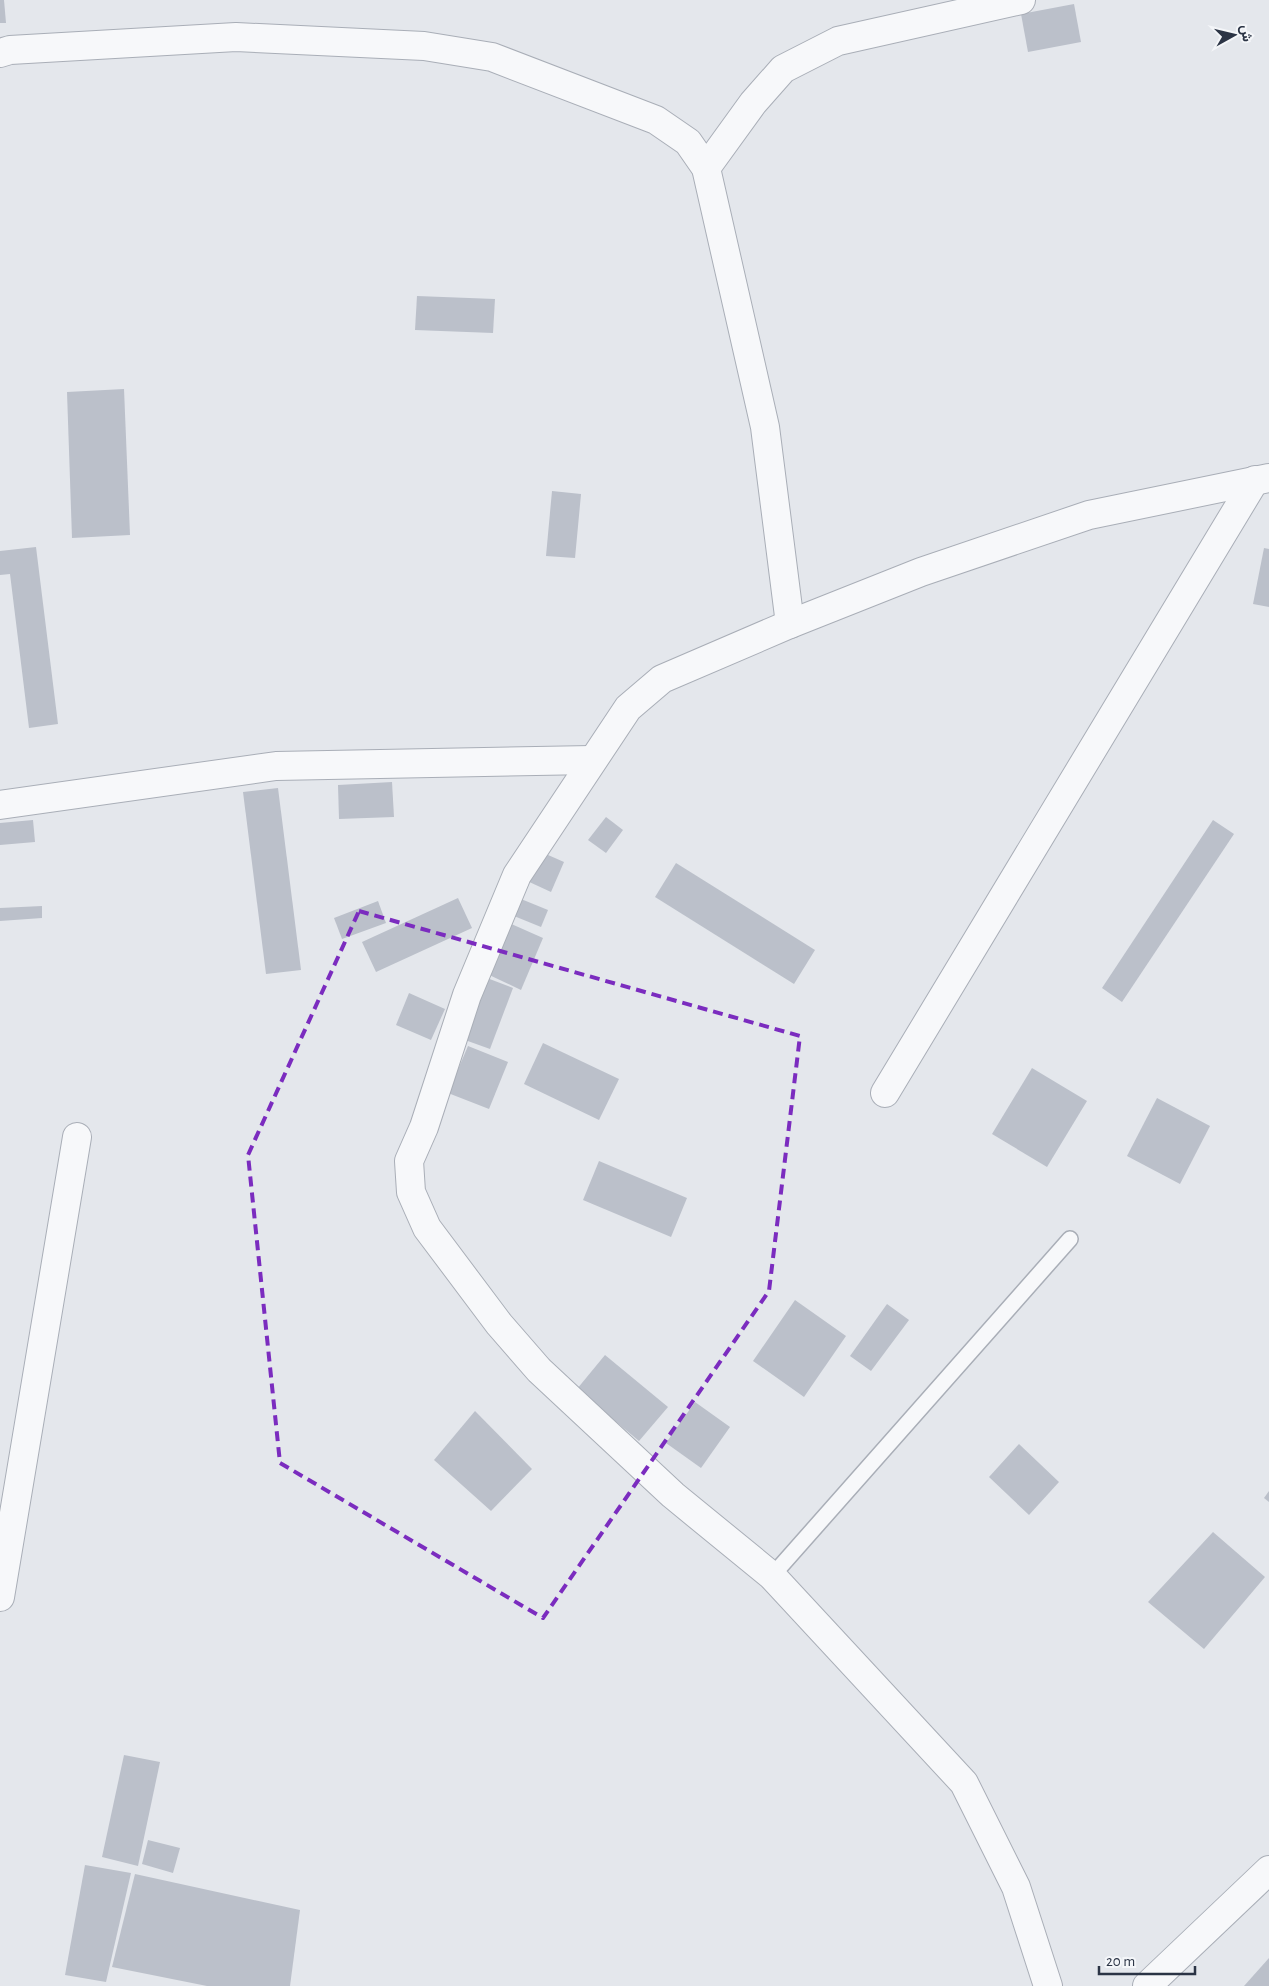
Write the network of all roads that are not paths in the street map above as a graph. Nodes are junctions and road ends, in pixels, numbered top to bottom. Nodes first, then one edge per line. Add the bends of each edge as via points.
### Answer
1 (1021, 0) edge
2 (0, 53) edge
3 (706, 168) junction
4 (1262, 479) edge
5 (790, 624) junction
6 (592, 760) junction
7 (0, 805) edge
8 (885, 1093) dead end
9 (77, 1136) dead end
10 (1070, 1239) dead end
11 (772, 1576) junction
12 (0, 1597) edge
13 (1269, 1870) edge
14 (1048, 1986) edge
15 (1147, 1986) edge

1 - 3 street via 838,42 783,69 753,103
2 - 3 street via 236,37 424,46 492,57 656,120 688,142
3 - 5 street via 765,427
4 - 5 street via 1090,515 921,572
4 - 8 street
5 - 6 street via 662,679 628,708
6 - 7 street via 276,766
6 - 11 street via 517,875 509,893 467,995 424,1128 410,1161 411,1192 427,1228 499,1324 539,1370 673,1495
9 - 12 street
10 - 11 lane
11 - 14 street via 964,1783 1016,1888
13 - 15 street

